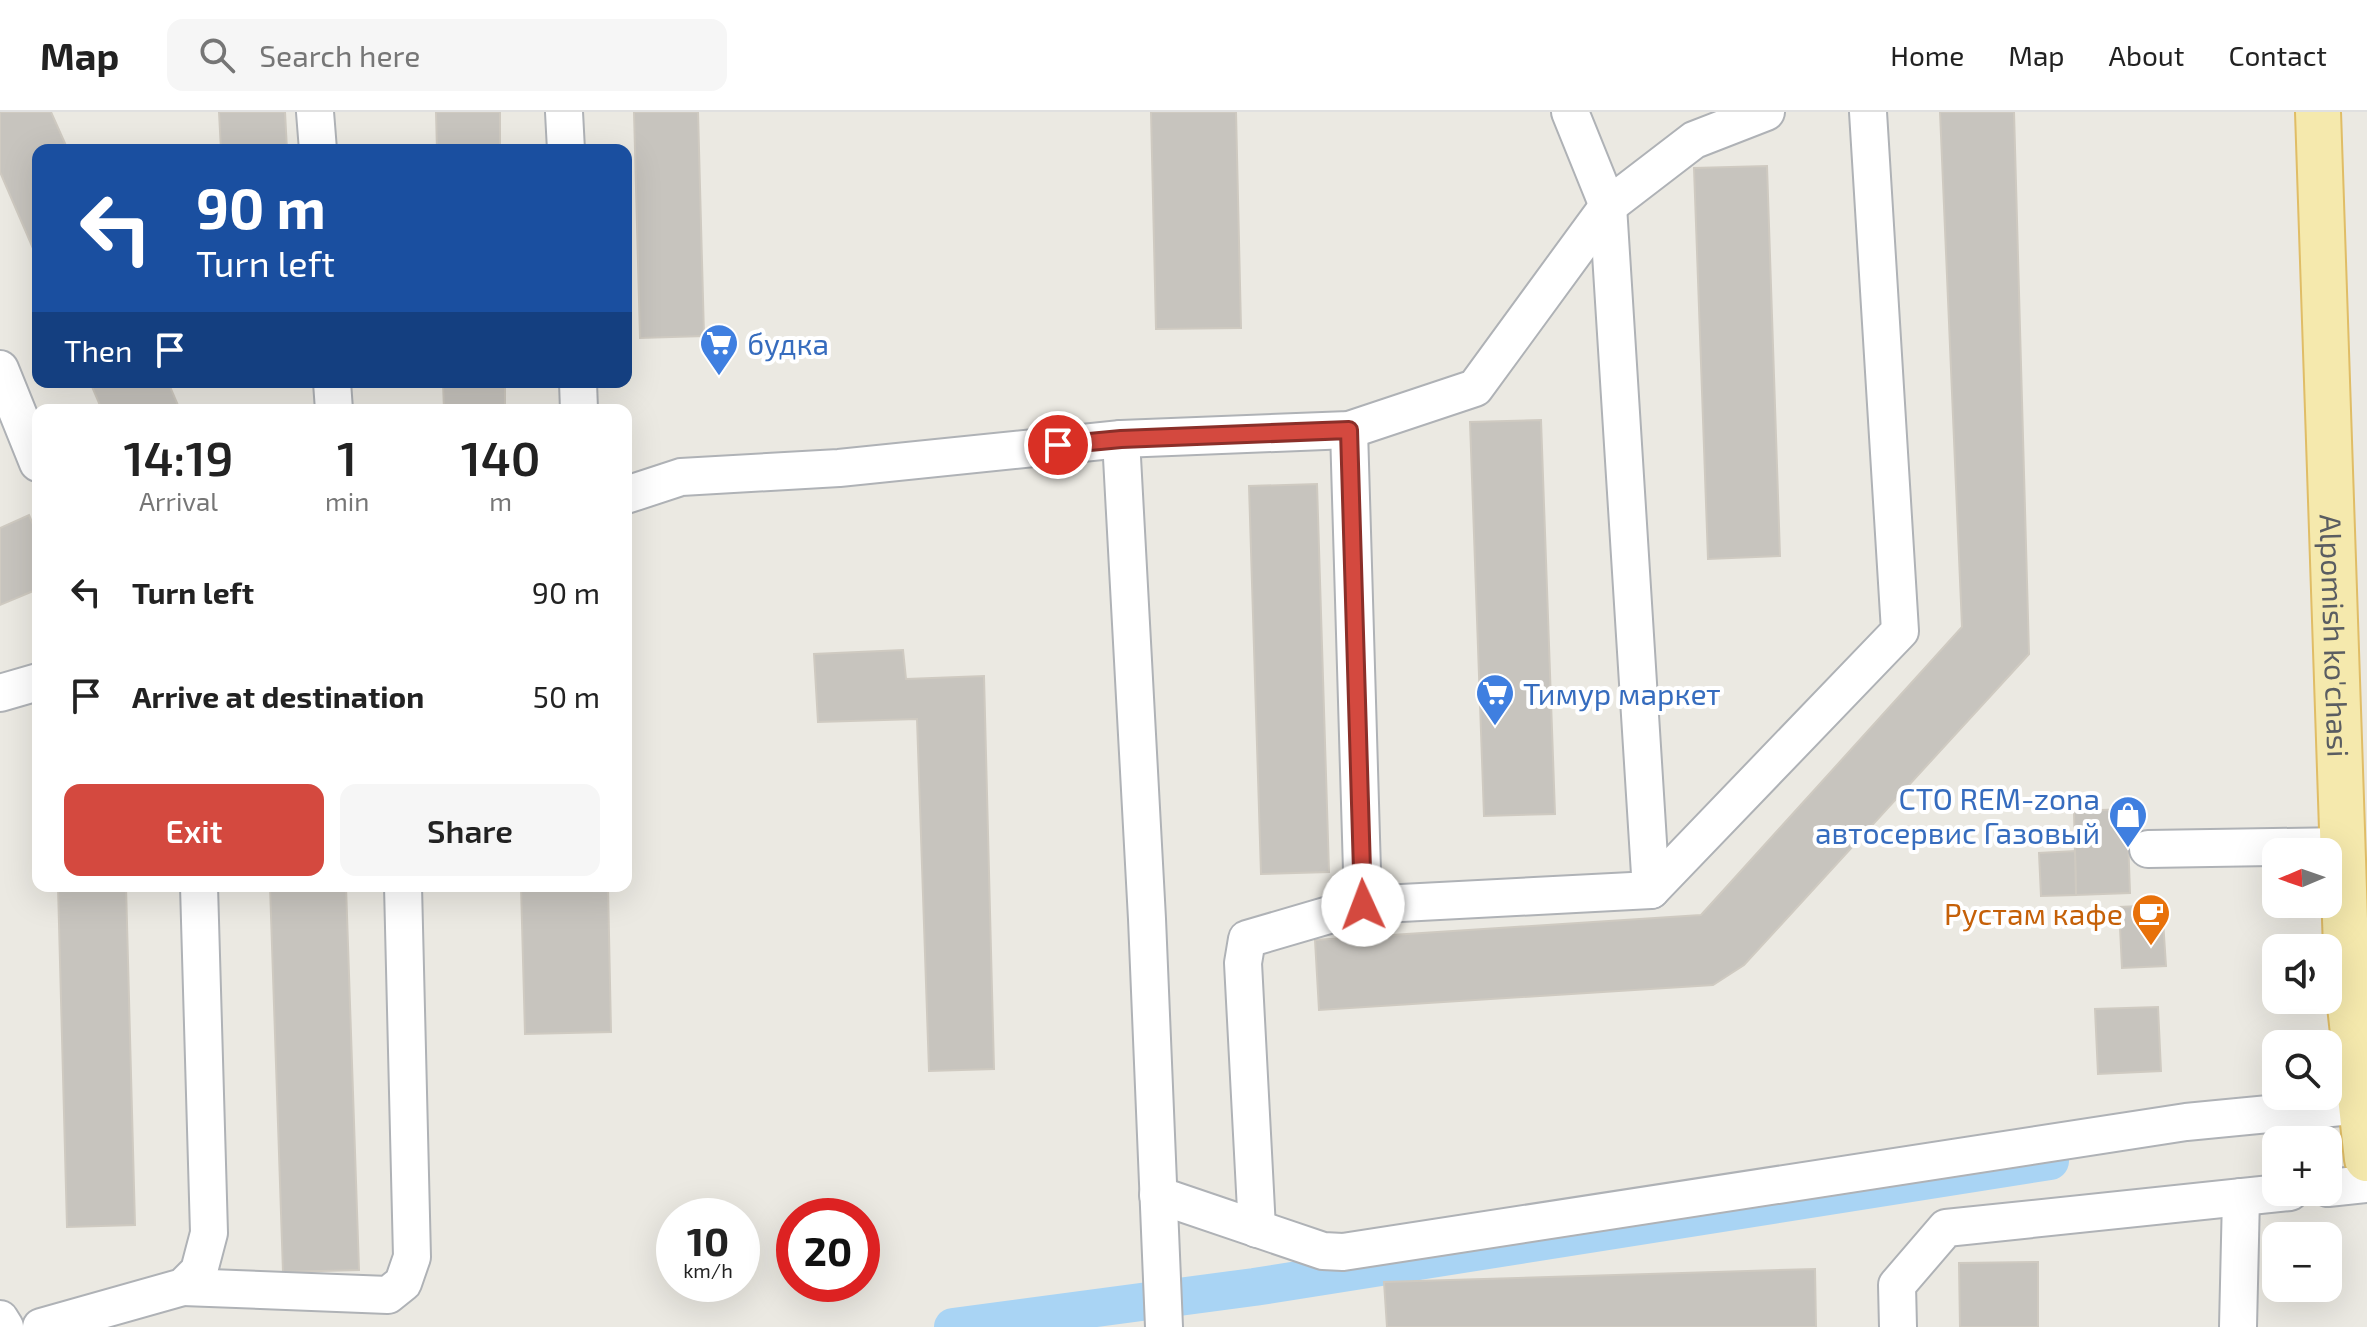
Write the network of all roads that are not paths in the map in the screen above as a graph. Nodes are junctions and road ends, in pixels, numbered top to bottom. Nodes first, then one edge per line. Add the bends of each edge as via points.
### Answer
1 (315, 112) edge
2 (564, 112) edge
3 (1570, 112) edge
4 (1766, 112) edge
5 (1868, 112) edge
6 (2318, 112) edge
7 (318, 144) edge
8 (566, 144) edge
9 (1608, 206) junction
10 (0, 369) edge
11 (9, 416) edge
12 (1349, 430) junction
13 (1121, 439) junction
14 (32, 453) edge
15 (632, 493) edge
16 (32, 684) edge
17 (0, 693) edge
18 (2344, 846) junction
19 (2148, 849) dead end
20 (1651, 890) junction
21 (199, 892) edge
22 (403, 892) edge
23 (1363, 905) junction
24 (2362, 1105) junction
25 (2367, 1159) edge
26 (2367, 1184) edge
27 (2342, 1187) edge
28 (1158, 1195) junction
29 (2262, 1195) edge
30 (2241, 1197) junction
31 (1257, 1229) junction
32 (183, 1287) junction
33 (0, 1319) edge
34 (1163, 1321) edge
35 (5, 1327) edge
36 (41, 1327) edge
37 (1898, 1327) edge
38 (2238, 1327) edge

1 - 7 lane
2 - 8 lane
3 - 9 lane
4 - 9 lane via 1694,140
5 - 20 lane via 1900,631
6 - 18 main road, Alpomish ko'chasi
9 - 12 lane via 1475,388
9 - 20 lane
10 - 11 lane
11 - 14 lane
12 - 13 lane
12 - 23 lane
13 - 15 lane via 839,468 681,477
13 - 28 lane
16 - 17 lane
18 - 19 lane
18 - 24 main road, Alpomish ko'chasi via 2347,979
20 - 23 lane
21 - 32 lane via 209,1233 199,1271
22 - 32 lane via 412,1257 403,1283 388,1295
23 - 31 lane via 1247,939 1243,963
24 - 25 main road, Alpomish ko'chasi
24 - 31 lane via 2186,1122 1343,1252 1323,1251
26 - 27 lane
28 - 31 lane
28 - 34 lane
29 - 30 lane
30 - 37 lane via 1946,1228 1897,1285
30 - 38 lane
32 - 36 lane
33 - 35 lane

